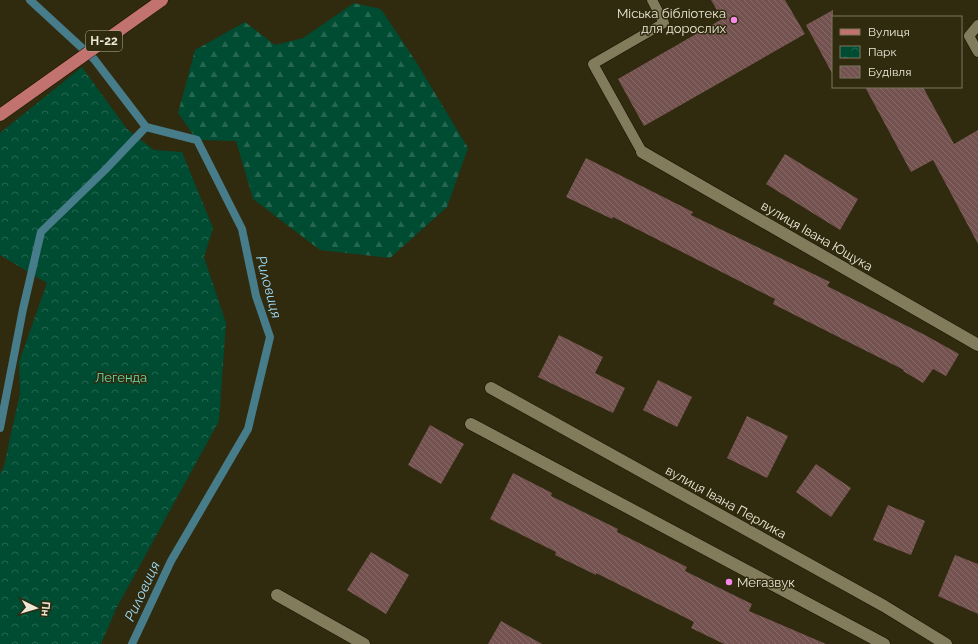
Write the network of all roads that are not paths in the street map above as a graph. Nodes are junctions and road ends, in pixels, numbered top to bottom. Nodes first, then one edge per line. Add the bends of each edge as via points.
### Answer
1 (162, 0) edge
2 (652, 0) edge
3 (978, 25) edge
4 (978, 52) edge
5 (0, 115) edge
6 (642, 152) joint
7 (978, 345) edge
8 (491, 388) dead end
9 (471, 424) dead end
10 (277, 595) dead end
11 (364, 644) edge
12 (884, 644) edge
13 (946, 644) edge

1 - 5 main road, Н-22
2 - 6 lane via 664,23 593,64
3 - 4 lane via 969,36
6 - 7 street, вулиця Івана Ющука
8 - 13 street, вулиця Івана Перлика via 884,606
9 - 12 street
10 - 11 street

